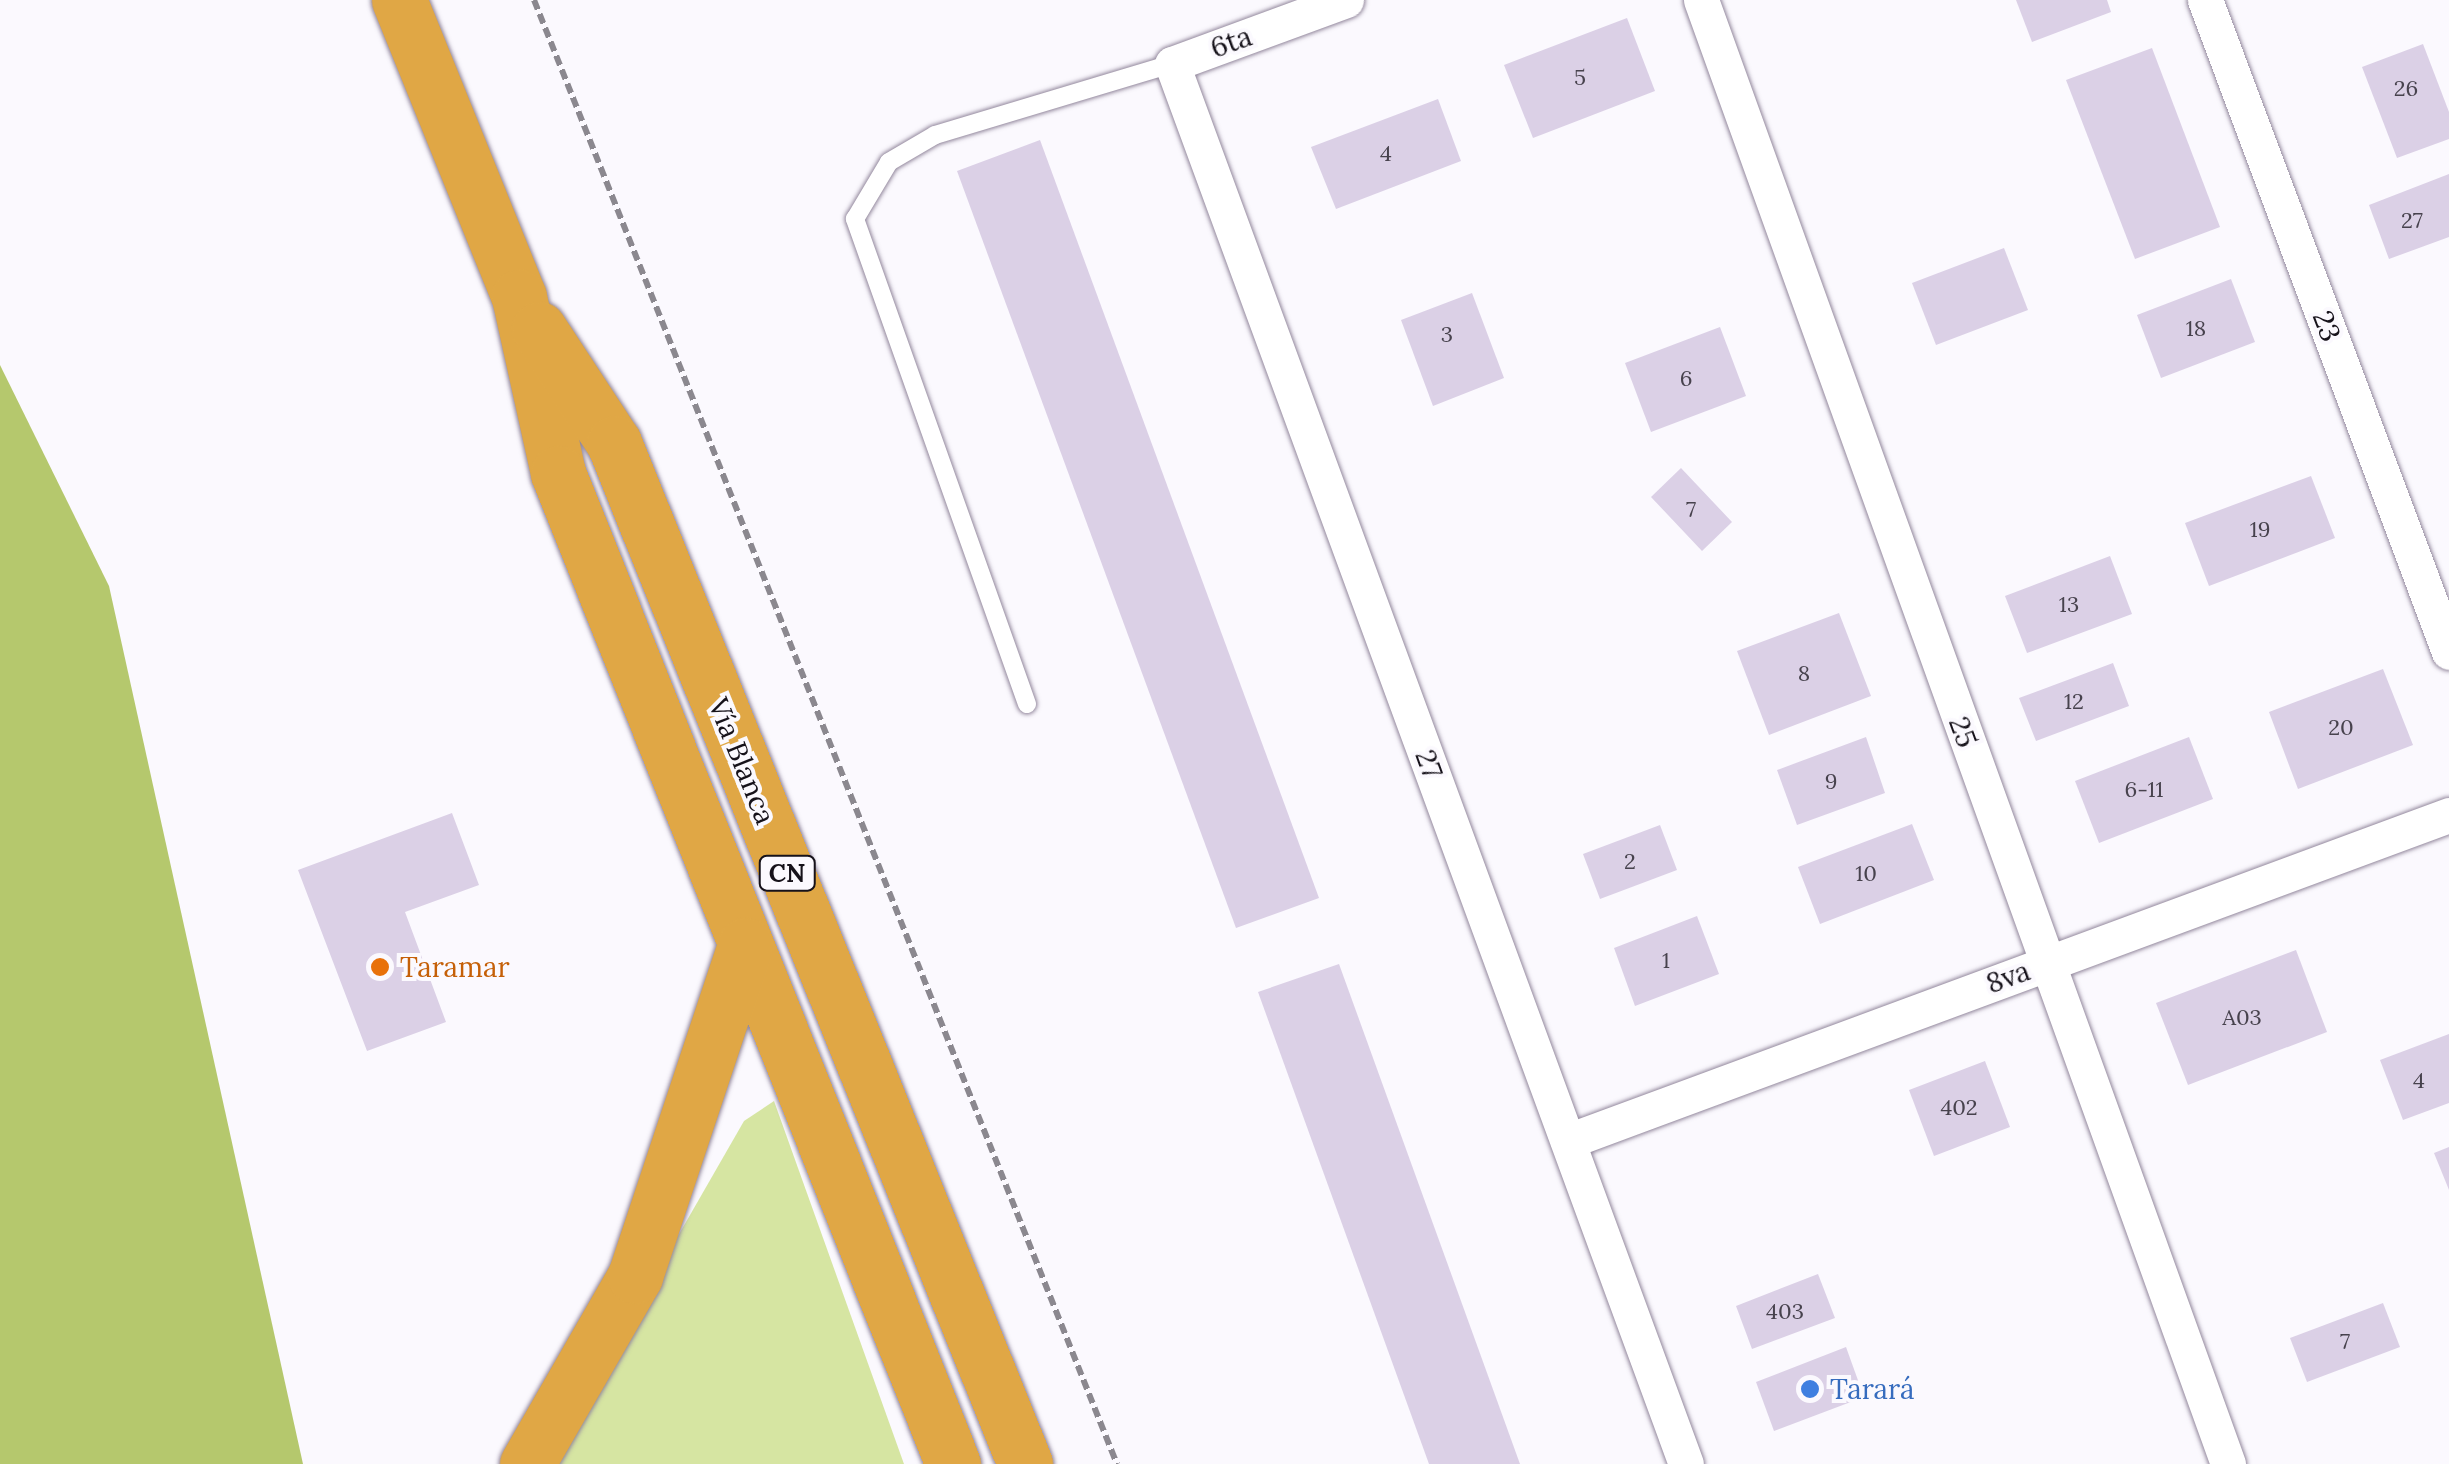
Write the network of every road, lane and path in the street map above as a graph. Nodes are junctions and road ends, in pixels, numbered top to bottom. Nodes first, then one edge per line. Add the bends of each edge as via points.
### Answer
1 (399, 0) edge
2 (534, 0) edge
3 (1346, 0) edge
4 (1701, 0) edge
5 (2205, 0) edge
6 (1172, 64) junction
7 (519, 297) junction
8 (2449, 652) edge
9 (1027, 704) dead end
10 (2449, 815) edge
11 (780, 855) junction
12 (718, 877) junction
13 (745, 945) junction
14 (2046, 963) junction
15 (1568, 1141) junction
16 (527, 1464) edge
17 (953, 1464) edge
18 (1025, 1464) edge
19 (1116, 1464) edge
20 (1686, 1464) edge
21 (2228, 1464) edge

1 - 7 highway, Vía Blanca / CN
2 - 19 path
3 - 6 street, 6ta
4 - 14 street, 25
5 - 8 street, 23
6 - 9 lane via 934,135 889,162 855,219
6 - 15 street, 27
7 - 11 highway, Vía Blanca / CN via 614,444
7 - 12 highway, Vía Blanca / CN via 558,473
10 - 14 street, 8va
11 - 12 highway
11 - 18 highway, Vía Blanca / CN
12 - 13 highway, Vía Blanca / CN
13 - 16 highway via 635,1276
13 - 17 highway, Vía Blanca / CN
14 - 15 street, 8va
14 - 21 street, 25
15 - 20 street, 27

